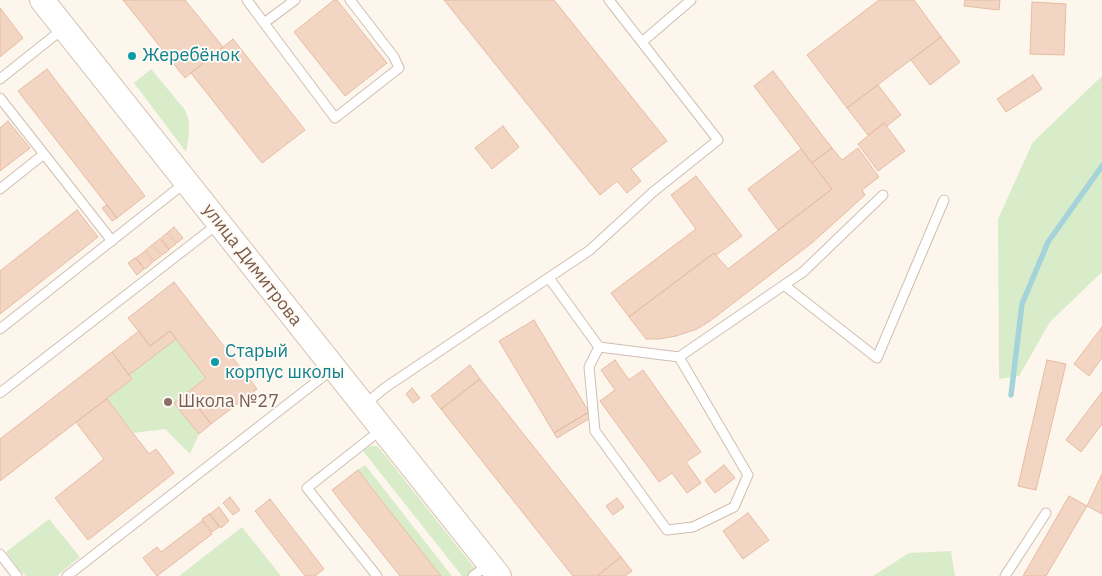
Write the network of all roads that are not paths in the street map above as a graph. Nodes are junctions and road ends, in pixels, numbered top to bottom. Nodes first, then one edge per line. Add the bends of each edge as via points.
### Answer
1 (42, 0) edge
2 (248, 0) edge
3 (295, 0) edge
4 (350, 0) edge
5 (609, 0) edge
6 (691, 0) edge
7 (264, 23) junction
8 (64, 28) junction
9 (642, 42) junction
10 (0, 79) edge
11 (0, 98) edge
12 (44, 154) junction
13 (186, 182) junction
14 (0, 189) edge
15 (883, 195) dead end
16 (944, 200) dead end
17 (219, 223) junction
18 (112, 241) junction
19 (549, 278) junction
20 (784, 285) junction
21 (0, 329) edge
22 (599, 347) junction
23 (679, 357) junction
24 (334, 368) junction
25 (0, 393) edge
26 (363, 405) junction
27 (382, 429) junction
28 (1046, 513) dead end
29 (0, 554) edge
30 (487, 572) edge
31 (17, 576) edge
32 (67, 576) edge
33 (377, 576) edge
34 (1005, 576) edge

1 - 8 main road, улица Димитрова
2 - 7 lane
3 - 7 lane
4 - 7 lane via 399,68 335,118
5 - 9 lane
6 - 9 lane
8 - 10 lane
8 - 13 main road, улица Димитрова
9 - 19 lane via 718,140 653,192 590,250
11 - 12 lane
12 - 14 lane
12 - 18 lane
13 - 17 main road, улица Димитрова
13 - 18 lane
15 - 20 lane via 803,272
16 - 20 lane via 877,358
17 - 24 main road, улица Димитрова
17 - 25 lane
18 - 21 lane
19 - 22 lane
19 - 26 lane
20 - 23 lane
22 - 23 lane
22 - 23 lane via 589,367 595,431 667,530 693,527 734,508 748,475
24 - 26 main road, улица Димитрова
24 - 32 lane
26 - 27 main road, улица Димитрова
27 - 30 main road, улица Димитрова
27 - 33 lane via 307,488
28 - 34 lane
29 - 31 lane

